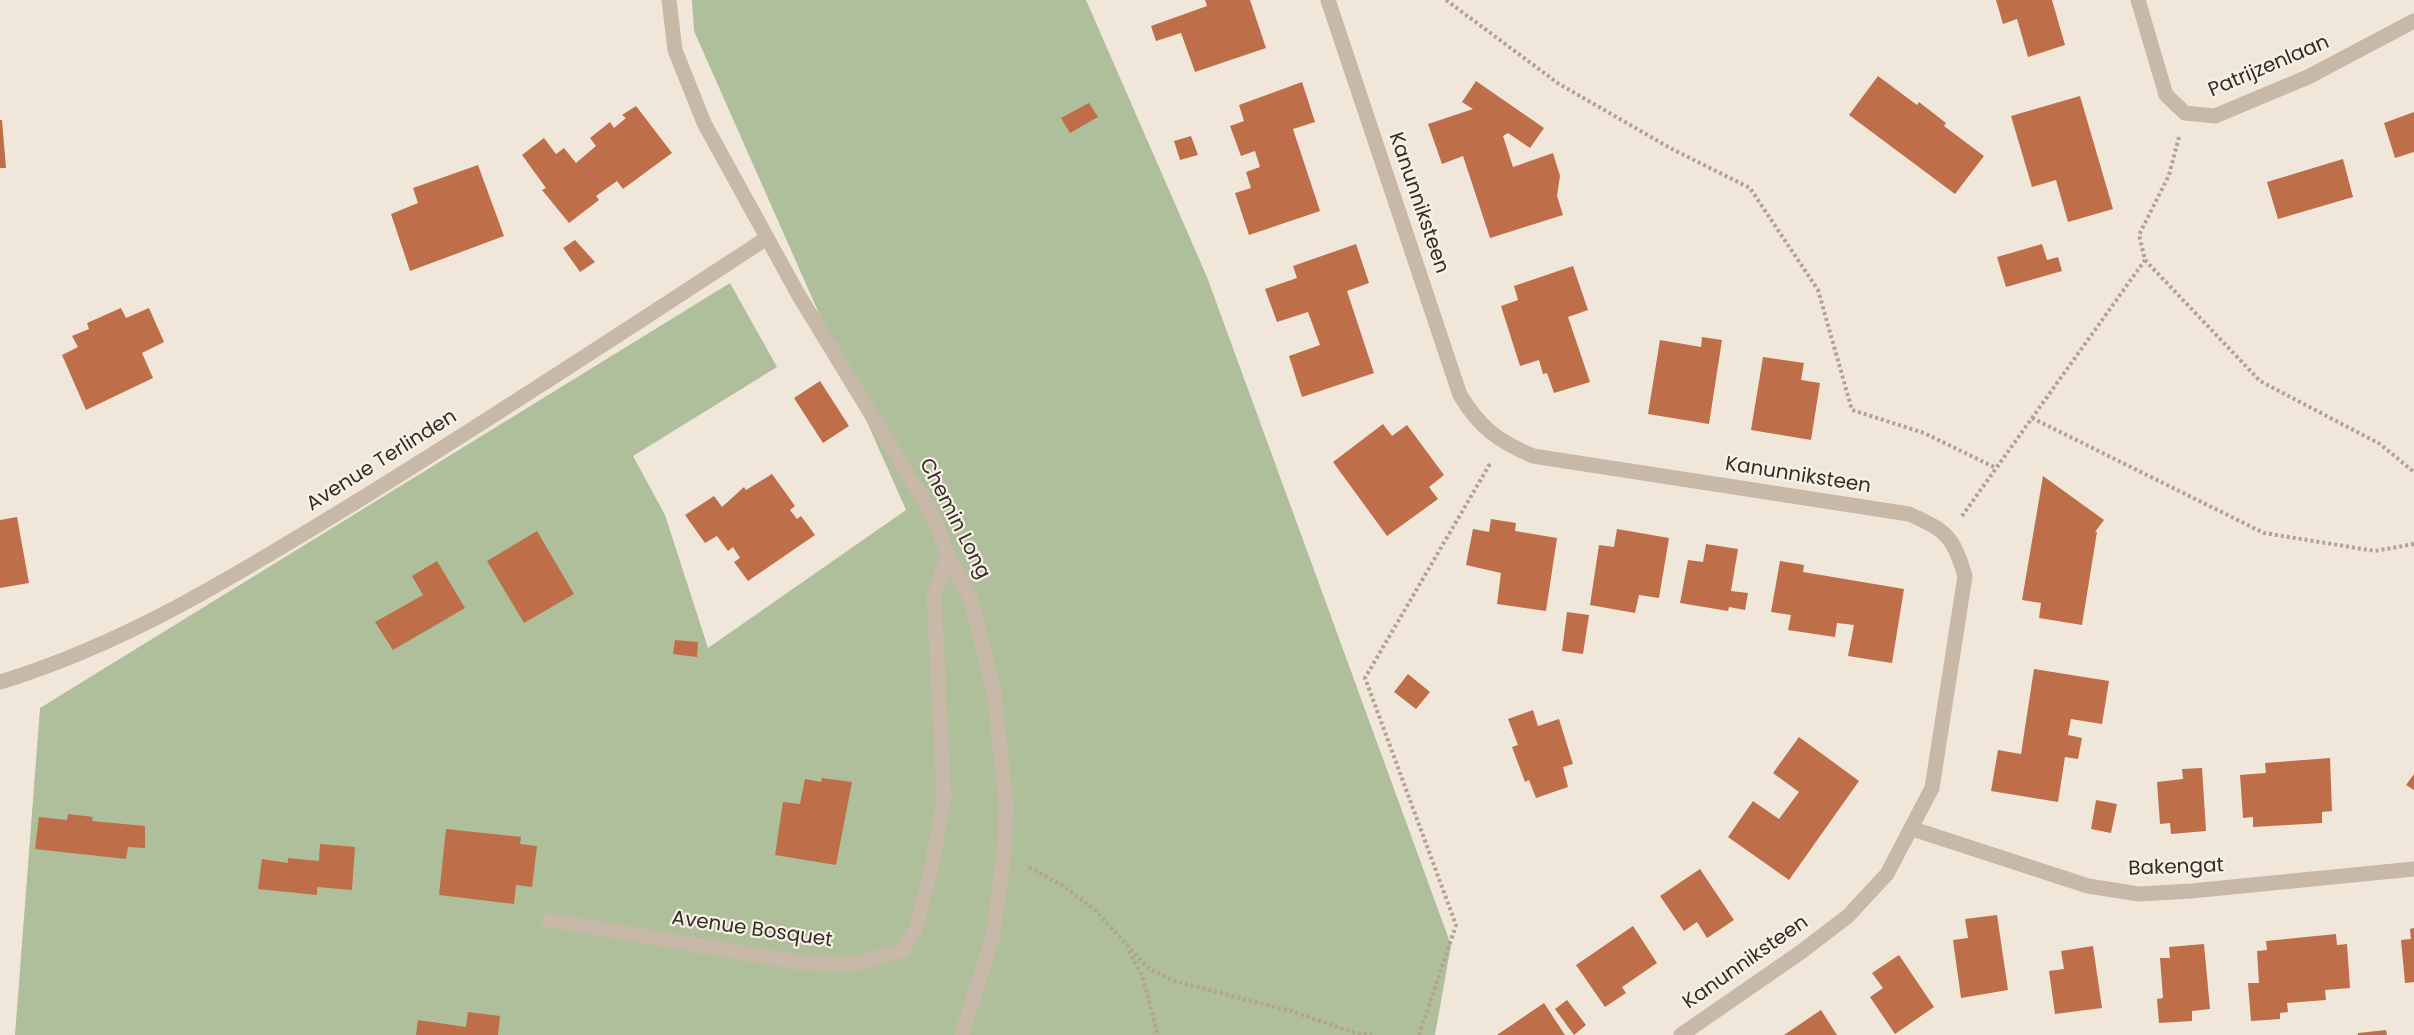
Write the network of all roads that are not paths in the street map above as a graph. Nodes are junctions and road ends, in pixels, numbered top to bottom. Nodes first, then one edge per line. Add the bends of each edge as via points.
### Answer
1 (669, 0) edge
2 (1328, 0) edge
3 (2138, 0) edge
4 (2414, 21) edge
5 (767, 238) junction
6 (948, 555) junction
7 (0, 682) edge
8 (1913, 829) junction
9 (2414, 869) edge
10 (549, 920) dead end
11 (962, 1035) edge
12 (1681, 1035) edge

1 - 5 street, Chemin Long via 675,50 704,123
2 - 8 street, Kanunniksteen via 1460,394 1474,418 1502,443 1533,456 1909,514 1938,527 1957,547 1965,576 1932,788
3 - 4 street, Patrijzenlaan via 2166,95 2185,113 2216,116 2308,77
5 - 6 street, Chemin Long via 932,514
5 - 7 street, Avenue Terlinden via 438,452 237,576 114,638
6 - 10 street, Avenue Bosquet via 934,596 944,798 916,928 903,950 856,964 803,963
6 - 11 street, Chemin Long via 971,599 994,692 1006,803 993,935
8 - 9 street, Bakengat via 2088,886 2139,894
8 - 12 street, Kanunniksteen via 1887,874 1848,916

